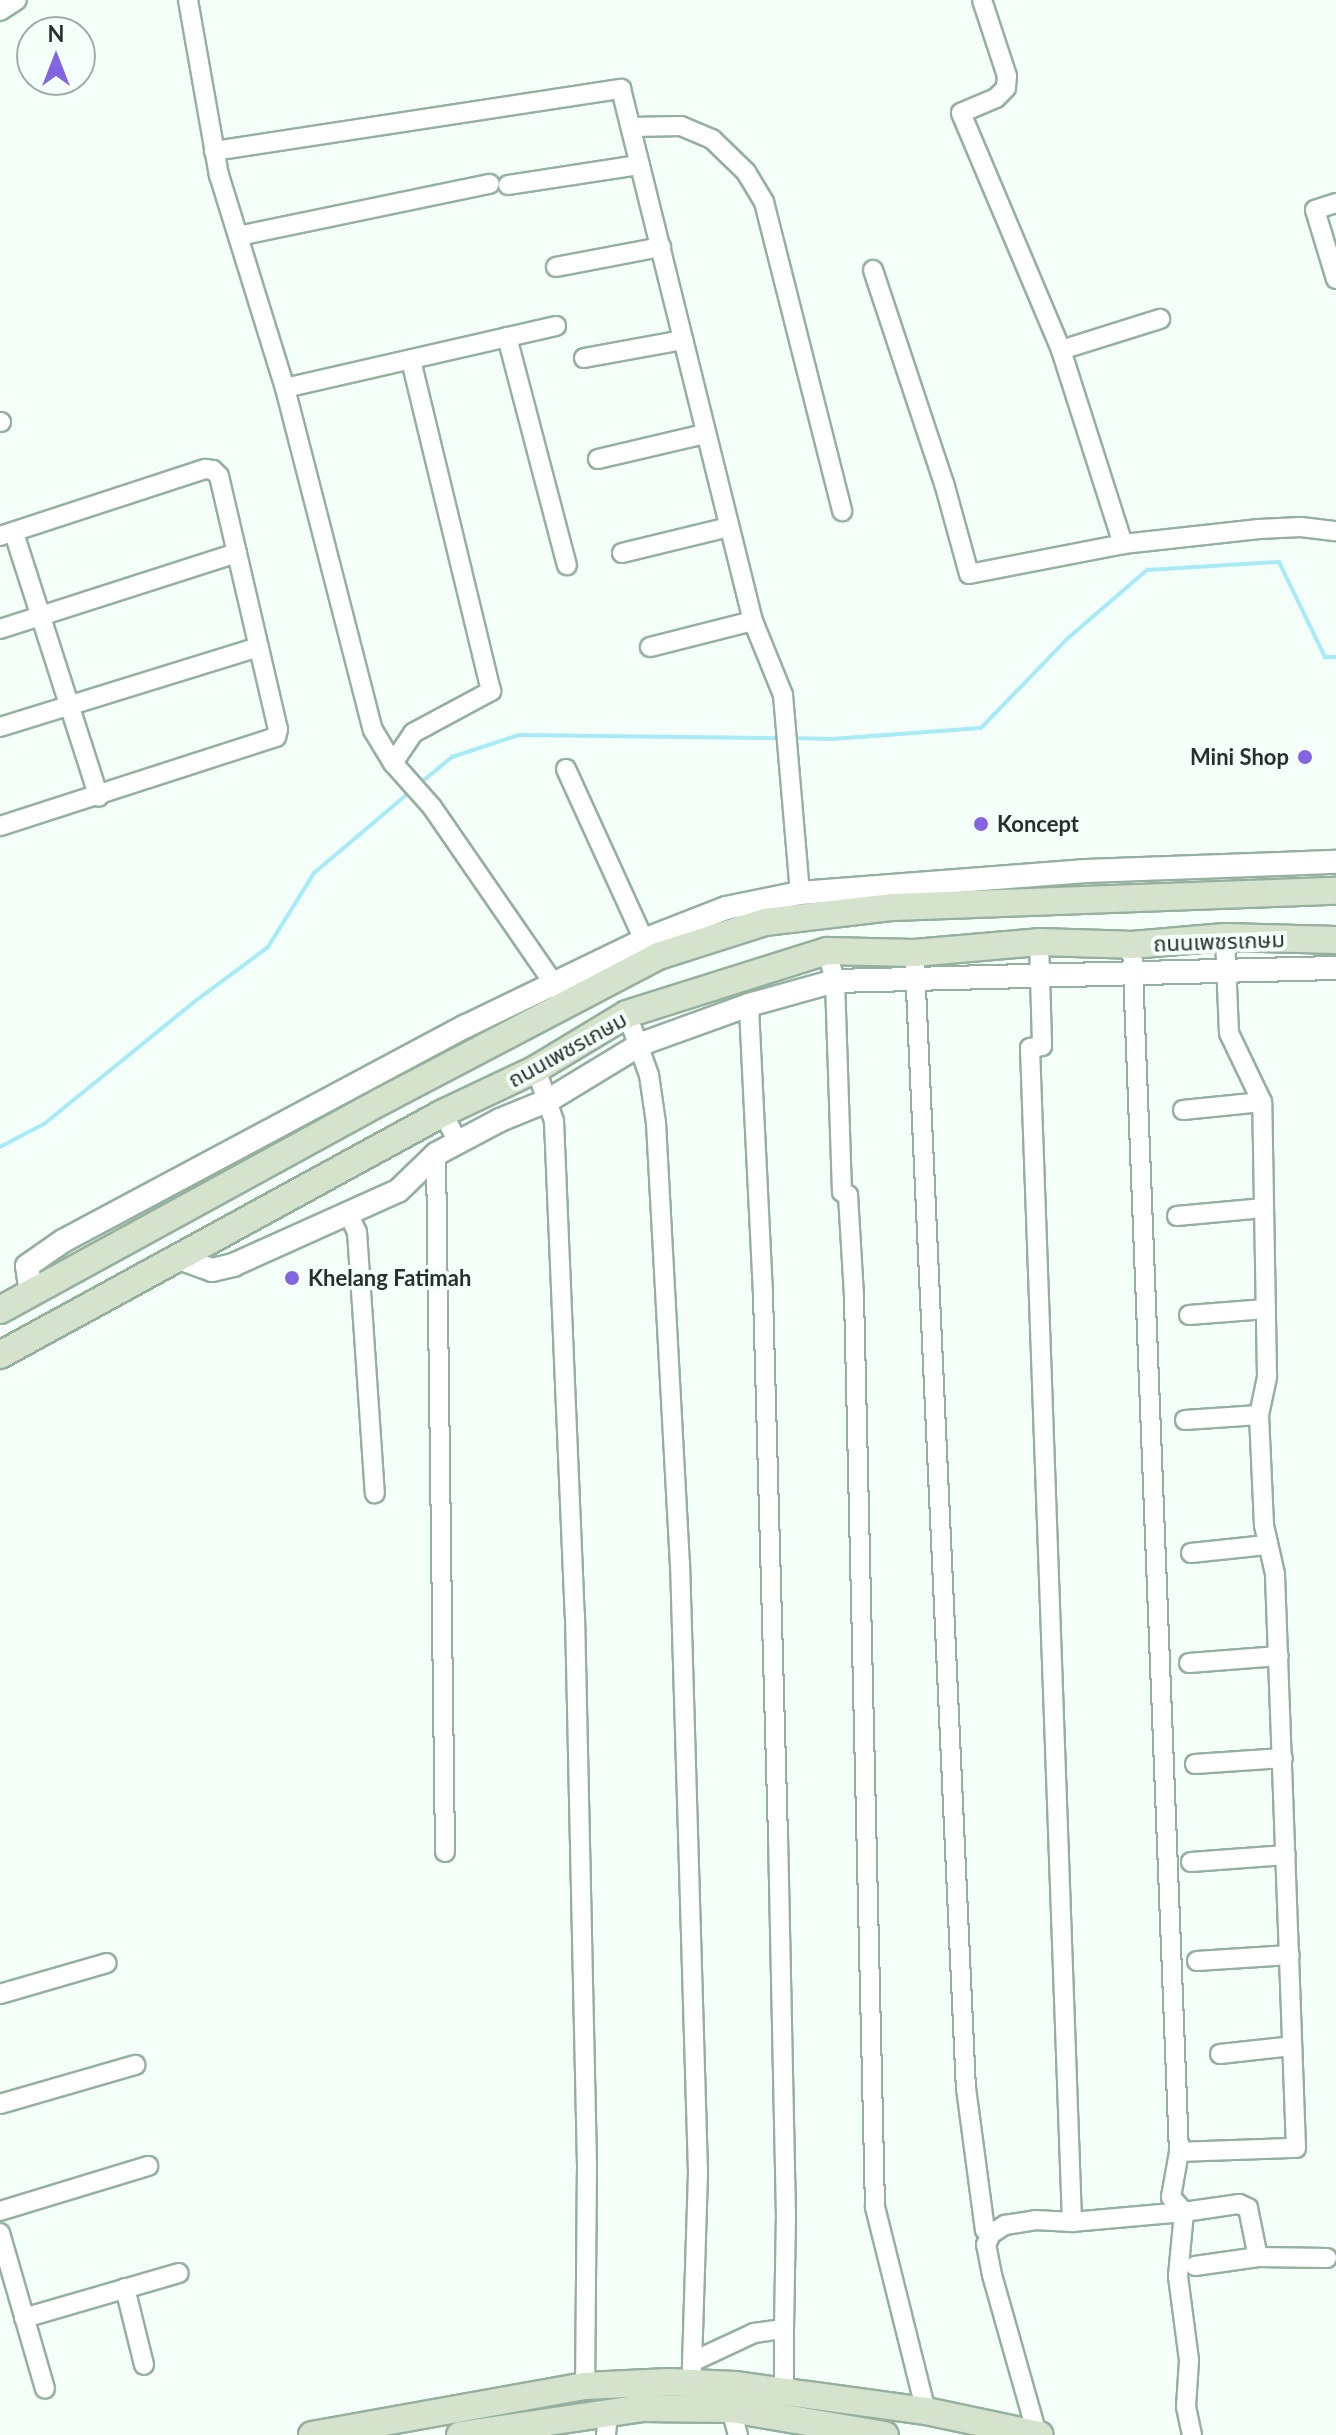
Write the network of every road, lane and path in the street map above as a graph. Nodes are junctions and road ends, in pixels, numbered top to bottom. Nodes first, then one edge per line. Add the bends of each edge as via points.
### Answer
1 (17, 0) edge
2 (188, 0) edge
3 (982, 0) edge
4 (0, 11) edge
5 (631, 127) junction
6 (214, 151) junction
7 (639, 165) junction
8 (1336, 203) edge
9 (238, 236) junction
10 (661, 247) junction
11 (556, 267) dead end
12 (873, 270) dead end
13 (1336, 279) edge
14 (1160, 319) dead end
15 (556, 326) dead end
16 (507, 337) junction
17 (683, 340) junction
18 (1061, 350) junction
19 (584, 358) dead end
20 (411, 360) junction
21 (285, 388) junction
22 (705, 434) junction
23 (598, 459) dead end
24 (842, 511) dead end
25 (729, 527) junction
26 (1336, 531) edge
27 (7, 535) edge
28 (1123, 544) junction
29 (237, 553) junction
30 (622, 553) dead end
31 (567, 565) dead end
32 (42, 616) junction
33 (753, 621) junction
34 (0, 629) edge
35 (259, 647) junction
36 (650, 647) dead end
37 (69, 706) junction
38 (0, 727) edge
39 (393, 763) junction
40 (566, 769) dead end
41 (99, 797) junction
42 (0, 826) edge
43 (1336, 862) edge
44 (1336, 891) edge
45 (800, 893) junction
46 (892, 897) junction
47 (1225, 937) junction
48 (644, 940) junction
49 (1336, 940) edge
50 (1039, 942) junction
51 (1132, 945) junction
52 (827, 951) junction
53 (915, 966) junction
54 (1336, 968) edge
55 (1227, 970) junction
56 (1133, 974) junction
57 (1040, 976) junction
58 (835, 981) junction
59 (561, 994) junction
60 (749, 1005) junction
61 (627, 1014) junction
62 (641, 1044) junction
63 (536, 1069) junction
64 (549, 1100) junction
65 (1262, 1102) junction
66 (1183, 1110) dead end
67 (443, 1113) junction
68 (458, 1143) junction
69 (436, 1154) junction
70 (1264, 1208) junction
71 (348, 1213) junction
72 (1177, 1216) dead end
73 (179, 1258) junction
74 (31, 1294) junction
75 (1266, 1309) junction
76 (2, 1310) edge
77 (1189, 1315) dead end
78 (57, 1324) junction
79 (10, 1350) edge
80 (1259, 1415) junction
81 (1185, 1420) dead end
82 (375, 1493) dead end
83 (1267, 1545) junction
84 (1191, 1553) dead end
85 (1279, 1656) junction
86 (1189, 1663) dead end
87 (1283, 1758) junction
88 (1195, 1764) dead end
89 (445, 1852) dead end
90 (1286, 1855) junction
91 (1191, 1862) dead end
92 (1290, 1955) junction
93 (1197, 1961) dead end
94 (107, 1963) dead end
95 (0, 1994) edge
96 (1292, 2046) junction
97 (1220, 2054) dead end
98 (135, 2065) dead end
99 (0, 2104) edge
100 (1179, 2152) junction
101 (148, 2166) dead end
102 (0, 2211) edge
103 (1184, 2212) junction
104 (1072, 2222) junction
105 (0, 2233) edge
106 (991, 2234) junction
107 (1258, 2257) junction
108 (1327, 2258) dead end
109 (1195, 2266) dead end
110 (179, 2273) dead end
111 (125, 2288) junction
112 (24, 2318) junction
113 (784, 2329) junction
114 (144, 2365) dead end
115 (691, 2372) junction
116 (585, 2386) junction
117 (45, 2389) dead end
118 (784, 2391) junction
119 (731, 2409) junction
120 (926, 2411) junction
121 (607, 2423) edge
122 (1038, 2434) edge
123 (312, 2435) edge
124 (460, 2435) edge
125 (738, 2435) edge
126 (885, 2435) edge
127 (1192, 2435) edge

1 - 4 street
2 - 6 street
3 - 18 street via 1007,76 1006,88 961,113
5 - 6 street via 621,89
5 - 7 street
5 - 24 street via 681,126 712,139 746,172 764,202
6 - 9 street
7 - 9 street via 499,184
7 - 10 street
8 - 13 street via 1315,210
9 - 21 street
10 - 11 street
10 - 17 street
12 - 28 street via 969,574
14 - 18 street
15 - 16 street
16 - 20 street
16 - 31 street
17 - 19 street
17 - 22 street
18 - 28 street
20 - 21 street
20 - 39 street via 491,691 413,733
21 - 39 street via 373,730
22 - 23 street
22 - 25 street
25 - 30 street
25 - 33 street
26 - 28 street via 1259,529
27 - 29 street via 205,469 219,476
27 - 32 street
29 - 32 street
29 - 35 street
32 - 34 street
32 - 37 street
33 - 36 street
33 - 45 street via 783,695
35 - 37 street
35 - 41 street via 276,737
37 - 38 street
37 - 41 street
39 - 59 street via 432,807
40 - 48 street
41 - 42 street
43 - 46 street via 1086,871
44 - 46 main road, ถนนเพชรเกษม
45 - 46 street
45 - 48 street via 726,908
46 - 59 main road, ถนนเพชรเกษม via 765,922
47 - 49 main road, ถนนเพชรเกษม
47 - 51 main road, ถนนเพชรเกษม
47 - 55 street
48 - 59 street
50 - 51 main road, ถนนเพชรเกษม
50 - 53 main road, ถนนเพชรเกษม
50 - 57 street
51 - 56 street
52 - 53 main road, ถนนเพชรเกษม
52 - 58 street
52 - 61 main road, ถนนเพชรเกษม
53 - 57 street
53 - 58 street
53 - 106 street via 966,2088 985,2230
54 - 55 street
55 - 56 street
55 - 65 street via 1229,1033
56 - 57 street
56 - 100 street
57 - 104 street via 1042,1046 1030,1048 1030,1064
58 - 60 street
58 - 120 street via 842,1192 848,1195 854,1296 875,2207
59 - 74 main road, ถนนเพชรเกษม
60 - 62 street
60 - 113 street via 776,1774
61 - 62 street
61 - 63 main road, ถนนเพชรเกษม
62 - 64 street
62 - 115 street via 656,1123 681,1577 698,2173
63 - 64 street
63 - 67 main road, ถนนเพชรเกษม
64 - 68 street
64 - 116 street via 555,1137 575,1615 587,2165
65 - 66 street
65 - 70 street
67 - 68 street
67 - 73 main road, ถนนเพชรเกษม
68 - 69 street
69 - 71 street via 398,1191
69 - 89 street
70 - 72 street
70 - 75 street
71 - 73 street via 233,1265 212,1270
71 - 82 street via 357,1232
73 - 78 main road, ถนนเพชรเกษม
74 - 76 main road, ถนนเพชรเกษม
74 - 78 main road
75 - 77 street
75 - 80 street via 1267,1376
78 - 79 main road, ถนนเพชรเกษม
80 - 81 street
80 - 83 street
83 - 84 street
83 - 85 street via 1275,1574
85 - 86 street
85 - 87 street
87 - 88 street
87 - 90 street
90 - 91 street
90 - 92 street
92 - 93 street
92 - 96 street
94 - 95 street
96 - 97 street
96 - 100 street via 1296,2148
98 - 99 street
100 - 103 street via 1171,2197
101 - 102 street
103 - 104 street
103 - 107 street via 1239,2204 1248,2208
103 - 127 street via 1178,2276
104 - 106 street via 1035,2220 1005,2225
105 - 112 street
106 - 122 street via 986,2245 992,2275
107 - 108 street
107 - 109 street
110 - 111 street
111 - 112 street
111 - 114 street
112 - 117 street
113 - 115 street via 754,2333
113 - 118 street
115 - 116 main road
115 - 118 main road
116 - 123 main road
118 - 120 main road
119 - 121 main road via 642,2408
119 - 125 street
119 - 126 main road
120 - 122 main road
121 - 124 main road

